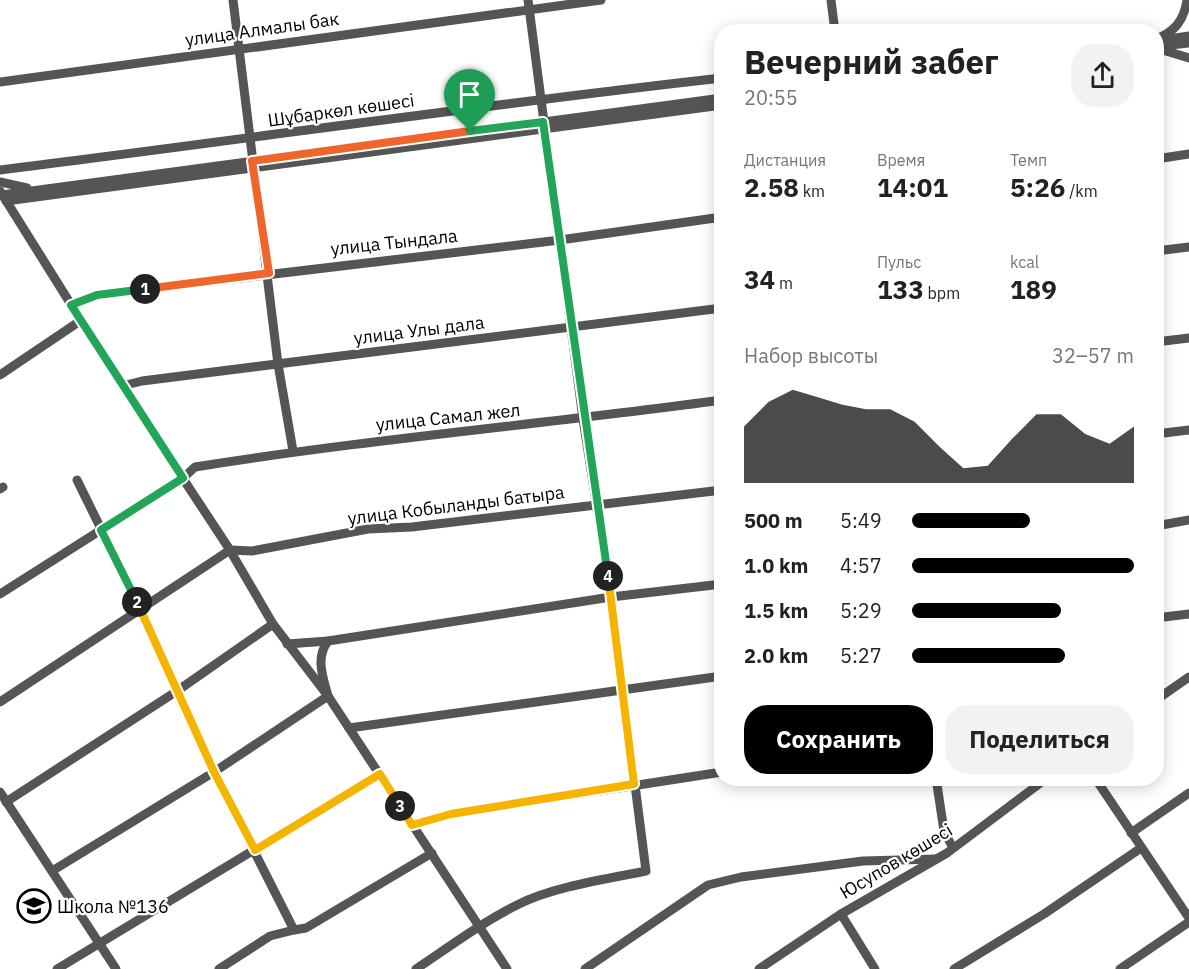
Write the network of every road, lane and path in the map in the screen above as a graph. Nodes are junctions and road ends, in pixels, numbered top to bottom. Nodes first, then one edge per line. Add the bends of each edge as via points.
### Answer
1 (233, 0) edge
2 (601, 0) edge
3 (831, 0) edge
4 (1187, 0) edge
5 (529, 5) edge
6 (834, 24) edge
7 (1189, 36) edge
8 (1164, 37) edge
9 (1164, 39) edge
10 (1189, 43) edge
11 (1164, 46) edge
12 (238, 49) junction
13 (1164, 50) edge
14 (1189, 58) edge
15 (714, 79) edge
16 (0, 82) edge
17 (539, 98) junction
18 (714, 99) edge
19 (714, 106) edge
20 (543, 126) junction
21 (250, 139) junction
22 (1189, 154) edge
23 (1164, 158) edge
24 (252, 164) junction
25 (0, 170) edge
26 (0, 182) edge
27 (38, 193) junction
28 (3, 196) edge
29 (18, 218) junction
30 (714, 218) edge
31 (560, 240) junction
32 (1189, 247) edge
33 (1164, 250) edge
34 (269, 273) junction
35 (71, 305) junction
36 (714, 309) edge
37 (80, 321) junction
38 (572, 327) junction
39 (1189, 338) edge
40 (1164, 341) edge
41 (278, 364) junction
42 (0, 375) edge
43 (122, 386) junction
44 (714, 401) edge
45 (583, 419) junction
46 (1189, 430) edge
47 (1164, 433) edge
48 (293, 451) junction
49 (183, 478) junction
50 (77, 480) dead end
51 (714, 491) edge
52 (597, 506) junction
53 (1189, 520) edge
54 (1164, 525) edge
55 (101, 530) junction
56 (230, 550) junction
57 (714, 585) edge
58 (0, 594) edge
59 (611, 597) junction
60 (140, 608) junction
61 (1189, 614) edge
62 (1164, 617) edge
63 (273, 624) junction
64 (328, 641) junction
65 (287, 644) junction
66 (714, 677) edge
67 (1189, 677) edge
68 (624, 690) junction
69 (177, 692) junction
70 (1164, 694) edge
71 (328, 696) junction
72 (0, 702) edge
73 (350, 728) junction
74 (214, 772) junction
75 (714, 773) edge
76 (380, 774) junction
77 (634, 784) junction
78 (937, 786) edge
79 (1036, 786) edge
80 (1100, 786) edge
81 (0, 792) edge
82 (1189, 793) edge
83 (6, 802) junction
84 (412, 825) junction
85 (1131, 833) junction
86 (953, 848) junction
87 (1141, 848) junction
88 (255, 850) junction
89 (432, 853) junction
90 (936, 859) junction
91 (52, 871) junction
92 (841, 914) junction
93 (1189, 920) edge
94 (478, 927) junction
95 (294, 930) junction
96 (100, 944) junction
97 (57, 969) edge
98 (116, 969) edge
99 (219, 969) edge
100 (416, 969) edge
101 (507, 969) edge
102 (585, 969) edge
103 (759, 969) edge
104 (875, 969) edge
105 (954, 969) edge
106 (1120, 969) edge

1 - 12 street
2 - 5 street, улица Алмалы бак
3 - 6 street
4 - 8 street via 1184,16
5 - 12 street, улица Алмалы бак
5 - 17 street
7 - 9 street
10 - 11 street
12 - 16 street, улица Алмалы бак
12 - 21 street
13 - 14 street
15 - 17 street, Шұбаркөл көшесі
17 - 20 street
17 - 21 street, Шұбаркөл көшесі
18 - 20 street
19 - 20 street
20 - 24 street
20 - 31 street
21 - 24 street
21 - 25 street, Шұбаркөл көшесі
22 - 23 street
24 - 27 street
24 - 34 street
26 - 27 street
27 - 28 street
27 - 29 street via 21,207
28 - 29 street
29 - 35 street
30 - 31 street, улица Тындала
31 - 34 street, улица Тындала
31 - 38 street
32 - 33 street
34 - 35 street, улица Тындала via 97,295
34 - 41 street
35 - 37 street
36 - 38 street, улица Улы дала
37 - 42 street
37 - 43 street
38 - 41 street, улица Улы дала
38 - 45 street
39 - 40 street
41 - 43 street, улица Улы дала
41 - 48 street
43 - 49 street
44 - 45 street, улица Самал жел
45 - 48 street, улица Самал жел
45 - 52 street
46 - 47 street
48 - 49 street, улица Самал жел via 195,467
49 - 55 street, улица Самал жел
49 - 56 street
50 - 55 street
51 - 52 street, улица Кобыланды батыра
52 - 56 street, улица Кобыланды батыра via 412,527 368,528 263,549
52 - 59 street
53 - 54 street
55 - 58 street, улица Самал жел
55 - 60 street
56 - 60 street
56 - 63 street
57 - 59 street
59 - 64 street
59 - 68 street
60 - 69 street
60 - 72 street
61 - 62 street
63 - 65 street
63 - 69 street
64 - 65 street
64 - 71 street via 320,661
65 - 71 street
66 - 68 street
67 - 70 street
68 - 73 street
68 - 77 street
69 - 74 street
69 - 83 street
71 - 73 street
71 - 74 street
73 - 76 street
74 - 88 street
74 - 91 street
75 - 77 street
76 - 84 street
76 - 88 street
77 - 84 street via 451,814
77 - 94 street via 646,871 589,882 519,904
78 - 86 street via 944,831
79 - 86 street, Юсупов көшесі
80 - 85 street
81 - 83 street
82 - 85 street
83 - 91 street
84 - 89 street
85 - 87 street
86 - 90 street, Юсупов көшесі
87 - 93 street
87 - 105 street
88 - 95 street
88 - 96 street
89 - 94 street
89 - 95 street via 306,928
90 - 92 street, Юсупов көшесі
90 - 102 street via 863,861 708,885
91 - 96 street
92 - 103 street, Юсупов көшесі
92 - 104 street
93 - 106 street
94 - 100 street
94 - 101 street
95 - 99 street via 270,936
96 - 97 street
96 - 98 street

